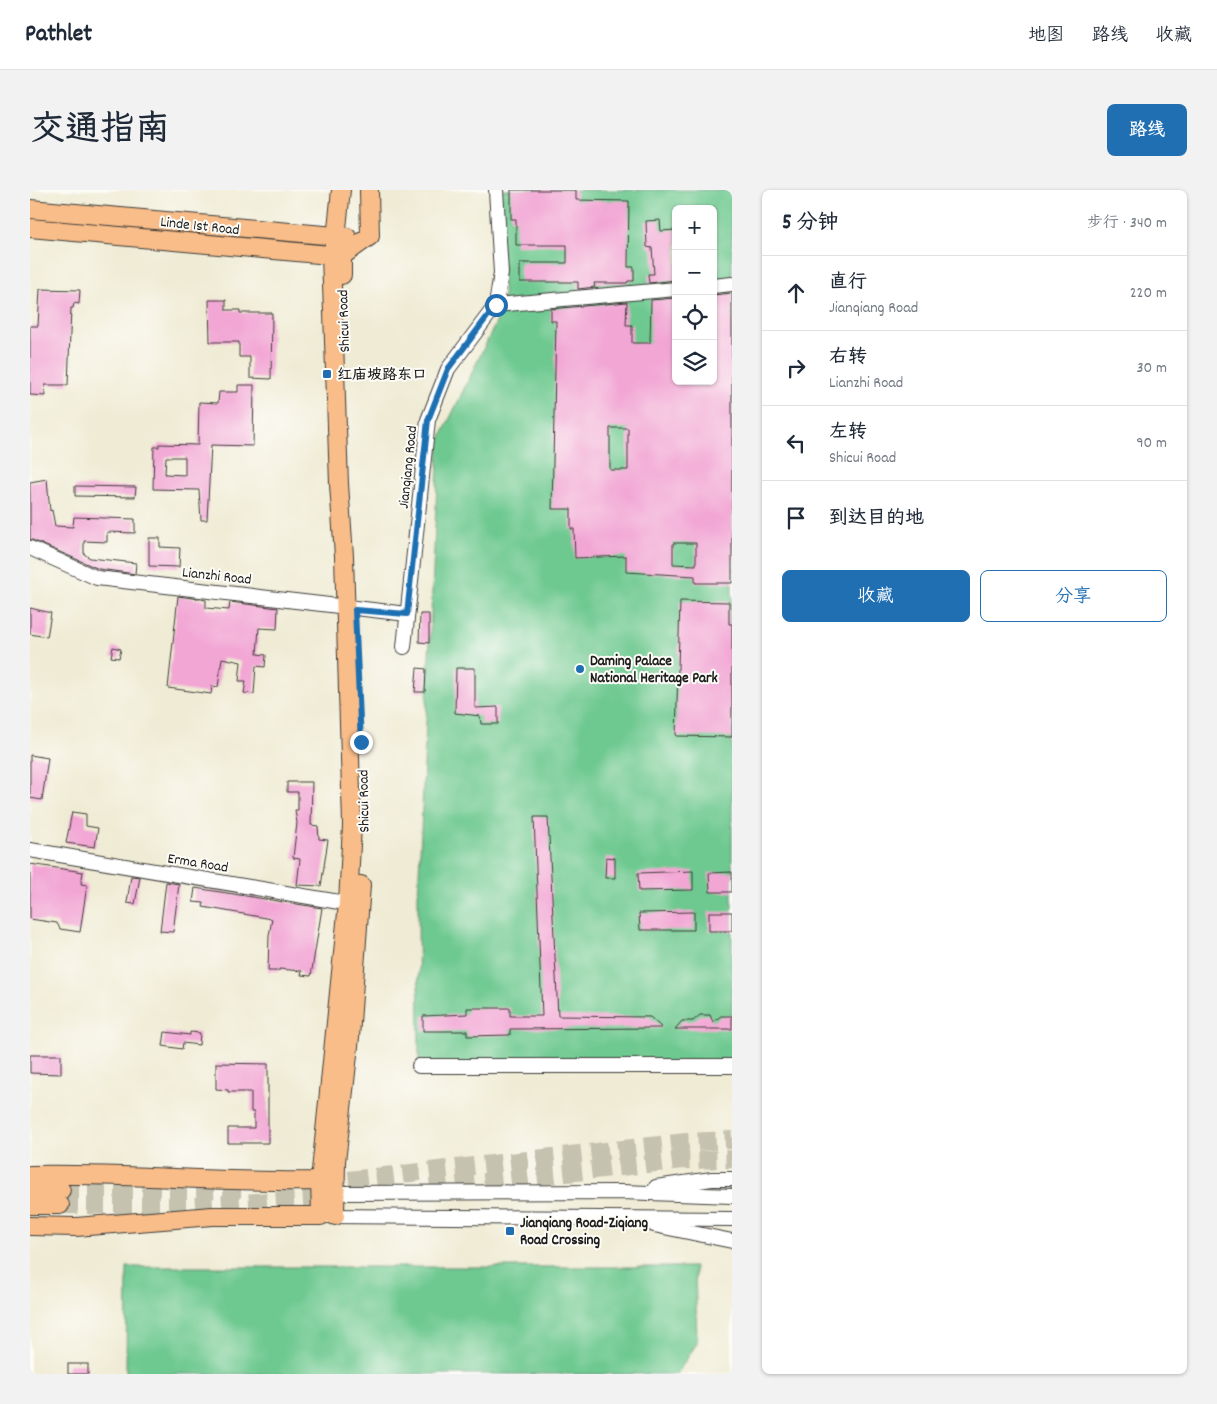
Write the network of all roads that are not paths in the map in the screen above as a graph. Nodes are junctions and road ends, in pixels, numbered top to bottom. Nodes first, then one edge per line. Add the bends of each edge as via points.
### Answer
1 (341, 190) edge
2 (369, 190) edge
3 (496, 190) edge
4 (30, 209) edge
5 (30, 228) edge
6 (370, 236) junction
7 (336, 238) junction
8 (336, 256) junction
9 (732, 284) edge
10 (717, 286) edge
11 (672, 289) edge
12 (496, 305) junction
13 (30, 548) edge
14 (350, 608) junction
15 (407, 614) junction
16 (404, 647) dead end
17 (30, 850) edge
18 (354, 904) junction
19 (419, 1066) dead end
20 (732, 1066) edge
21 (30, 1174) edge
22 (732, 1179) edge
23 (320, 1181) junction
24 (30, 1190) edge
25 (622, 1192) junction
26 (335, 1193) junction
27 (732, 1196) edge
28 (30, 1205) edge
29 (328, 1216) junction
30 (627, 1219) junction
31 (732, 1219) edge
32 (30, 1226) edge
33 (732, 1241) edge

1 - 7 main road, Shicui Road
2 - 6 main road
3 - 12 street, Jianqiang Road via 501,273
4 - 7 main road, Linde 1st Road
5 - 8 main road, Linde 1st Road
6 - 7 main road, Linde 1st Road
6 - 8 main road
7 - 8 main road, Shicui Road
8 - 14 main road, Shicui Road
9 - 10 street
11 - 12 street
12 - 15 street, Jianqiang Road via 448,369 428,420
13 - 14 street, Lianzhi Road via 97,578
14 - 15 street, Lianzhi Road
14 - 18 main road, Shicui Road
15 - 16 street, Jianqiang Road
17 - 18 street, Erma Road
18 - 23 main road, Shicui Road
18 - 26 main road, Shicui Road via 350,1037
19 - 20 street
21 - 23 main road
22 - 25 street
23 - 26 street
23 - 29 main road, Shicui Road
24 - 28 main road via 61,1198
25 - 26 street
25 - 27 street
26 - 29 main road, Shicui Road
29 - 30 street
29 - 32 main road via 212,1216 76,1227
30 - 31 street
30 - 33 street

